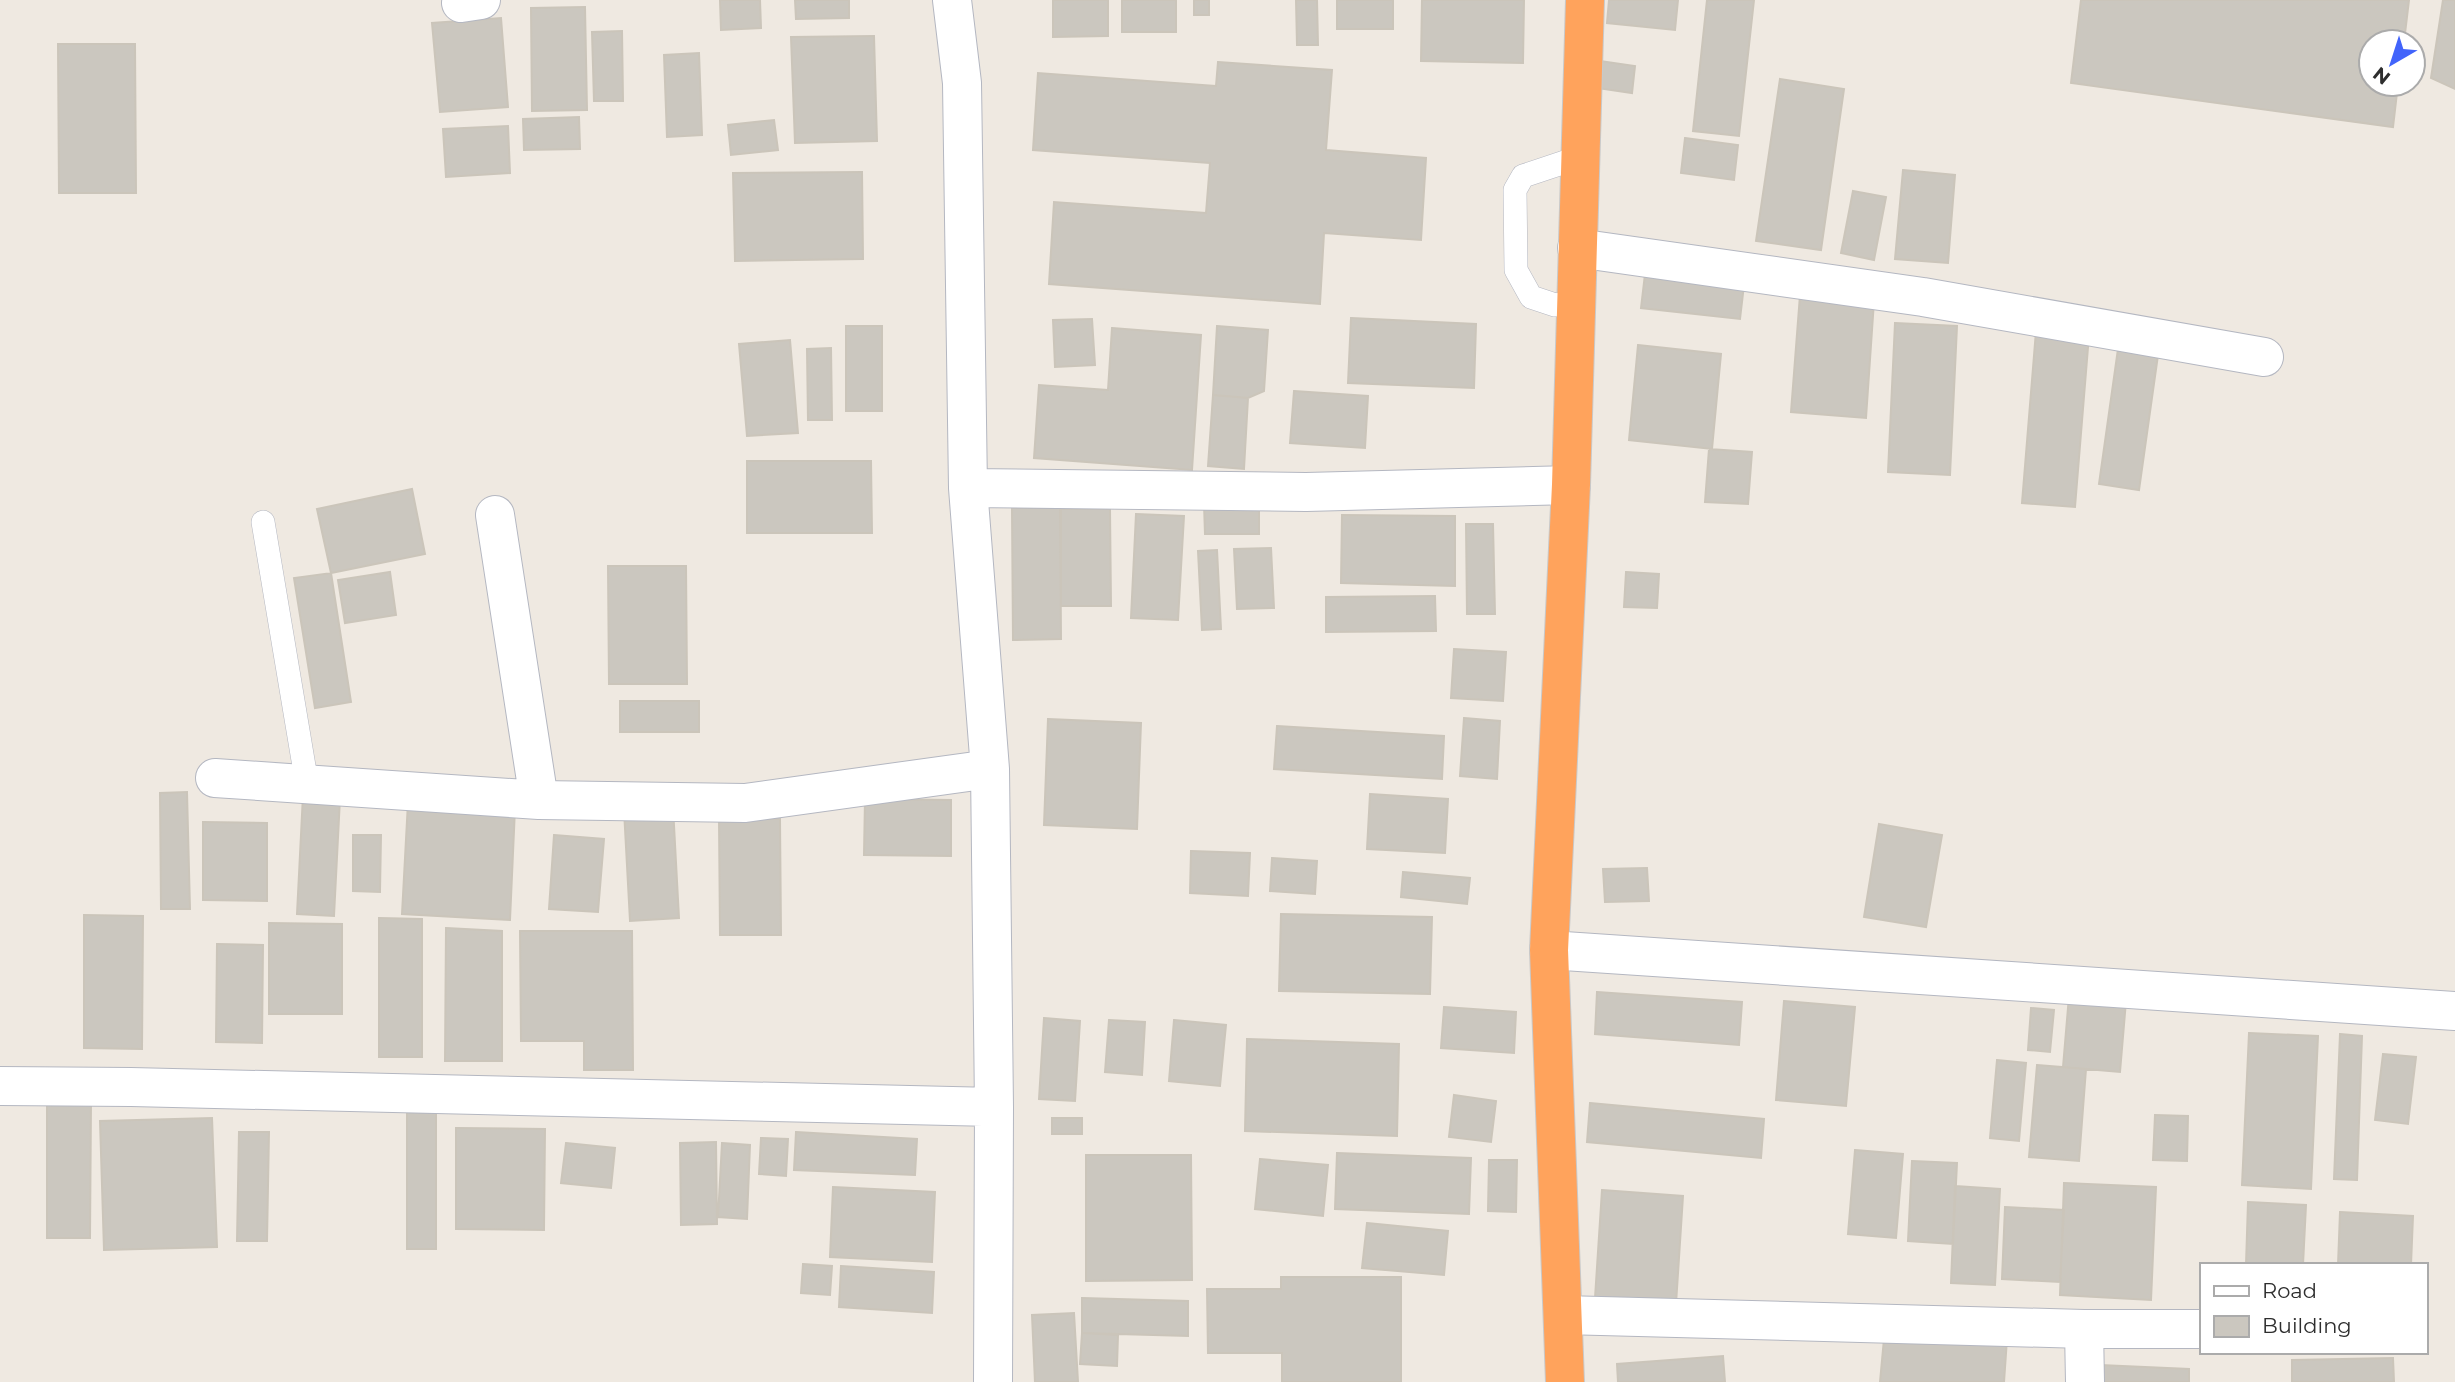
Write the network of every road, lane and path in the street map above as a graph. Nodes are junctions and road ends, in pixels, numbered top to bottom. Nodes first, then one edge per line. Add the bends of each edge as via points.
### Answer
1 (952, 0) edge
2 (1586, 0) edge
3 (1580, 157) junction
4 (1577, 248) junction
5 (1575, 302) junction
6 (2264, 357) dead end
7 (1572, 485) junction
8 (968, 488) junction
9 (495, 515) dead end
10 (263, 522) dead end
11 (990, 769) junction
12 (215, 778) dead end
13 (307, 784) junction
14 (539, 800) junction
15 (1549, 950) junction
16 (2455, 1011) edge
17 (0, 1086) edge
18 (994, 1107) junction
19 (1563, 1315) junction
20 (2084, 1329) junction
21 (2200, 1329) edge
22 (993, 1382) edge
23 (1565, 1382) edge
24 (2085, 1382) edge

1 - 8 street via 962,83
2 - 3 highway
3 - 4 highway
3 - 5 lane via 1523,176 1515,190 1516,270 1531,297 1555,305
4 - 5 highway
4 - 6 street via 1923,297
5 - 7 highway
7 - 8 street via 1306,492
7 - 15 highway
8 - 11 street
9 - 14 street
10 - 13 lane
11 - 14 street via 745,803
11 - 18 street
12 - 13 street
13 - 14 street
15 - 16 street
15 - 19 highway
17 - 18 street
18 - 22 street
19 - 20 street
19 - 23 highway
20 - 21 street
20 - 24 street

